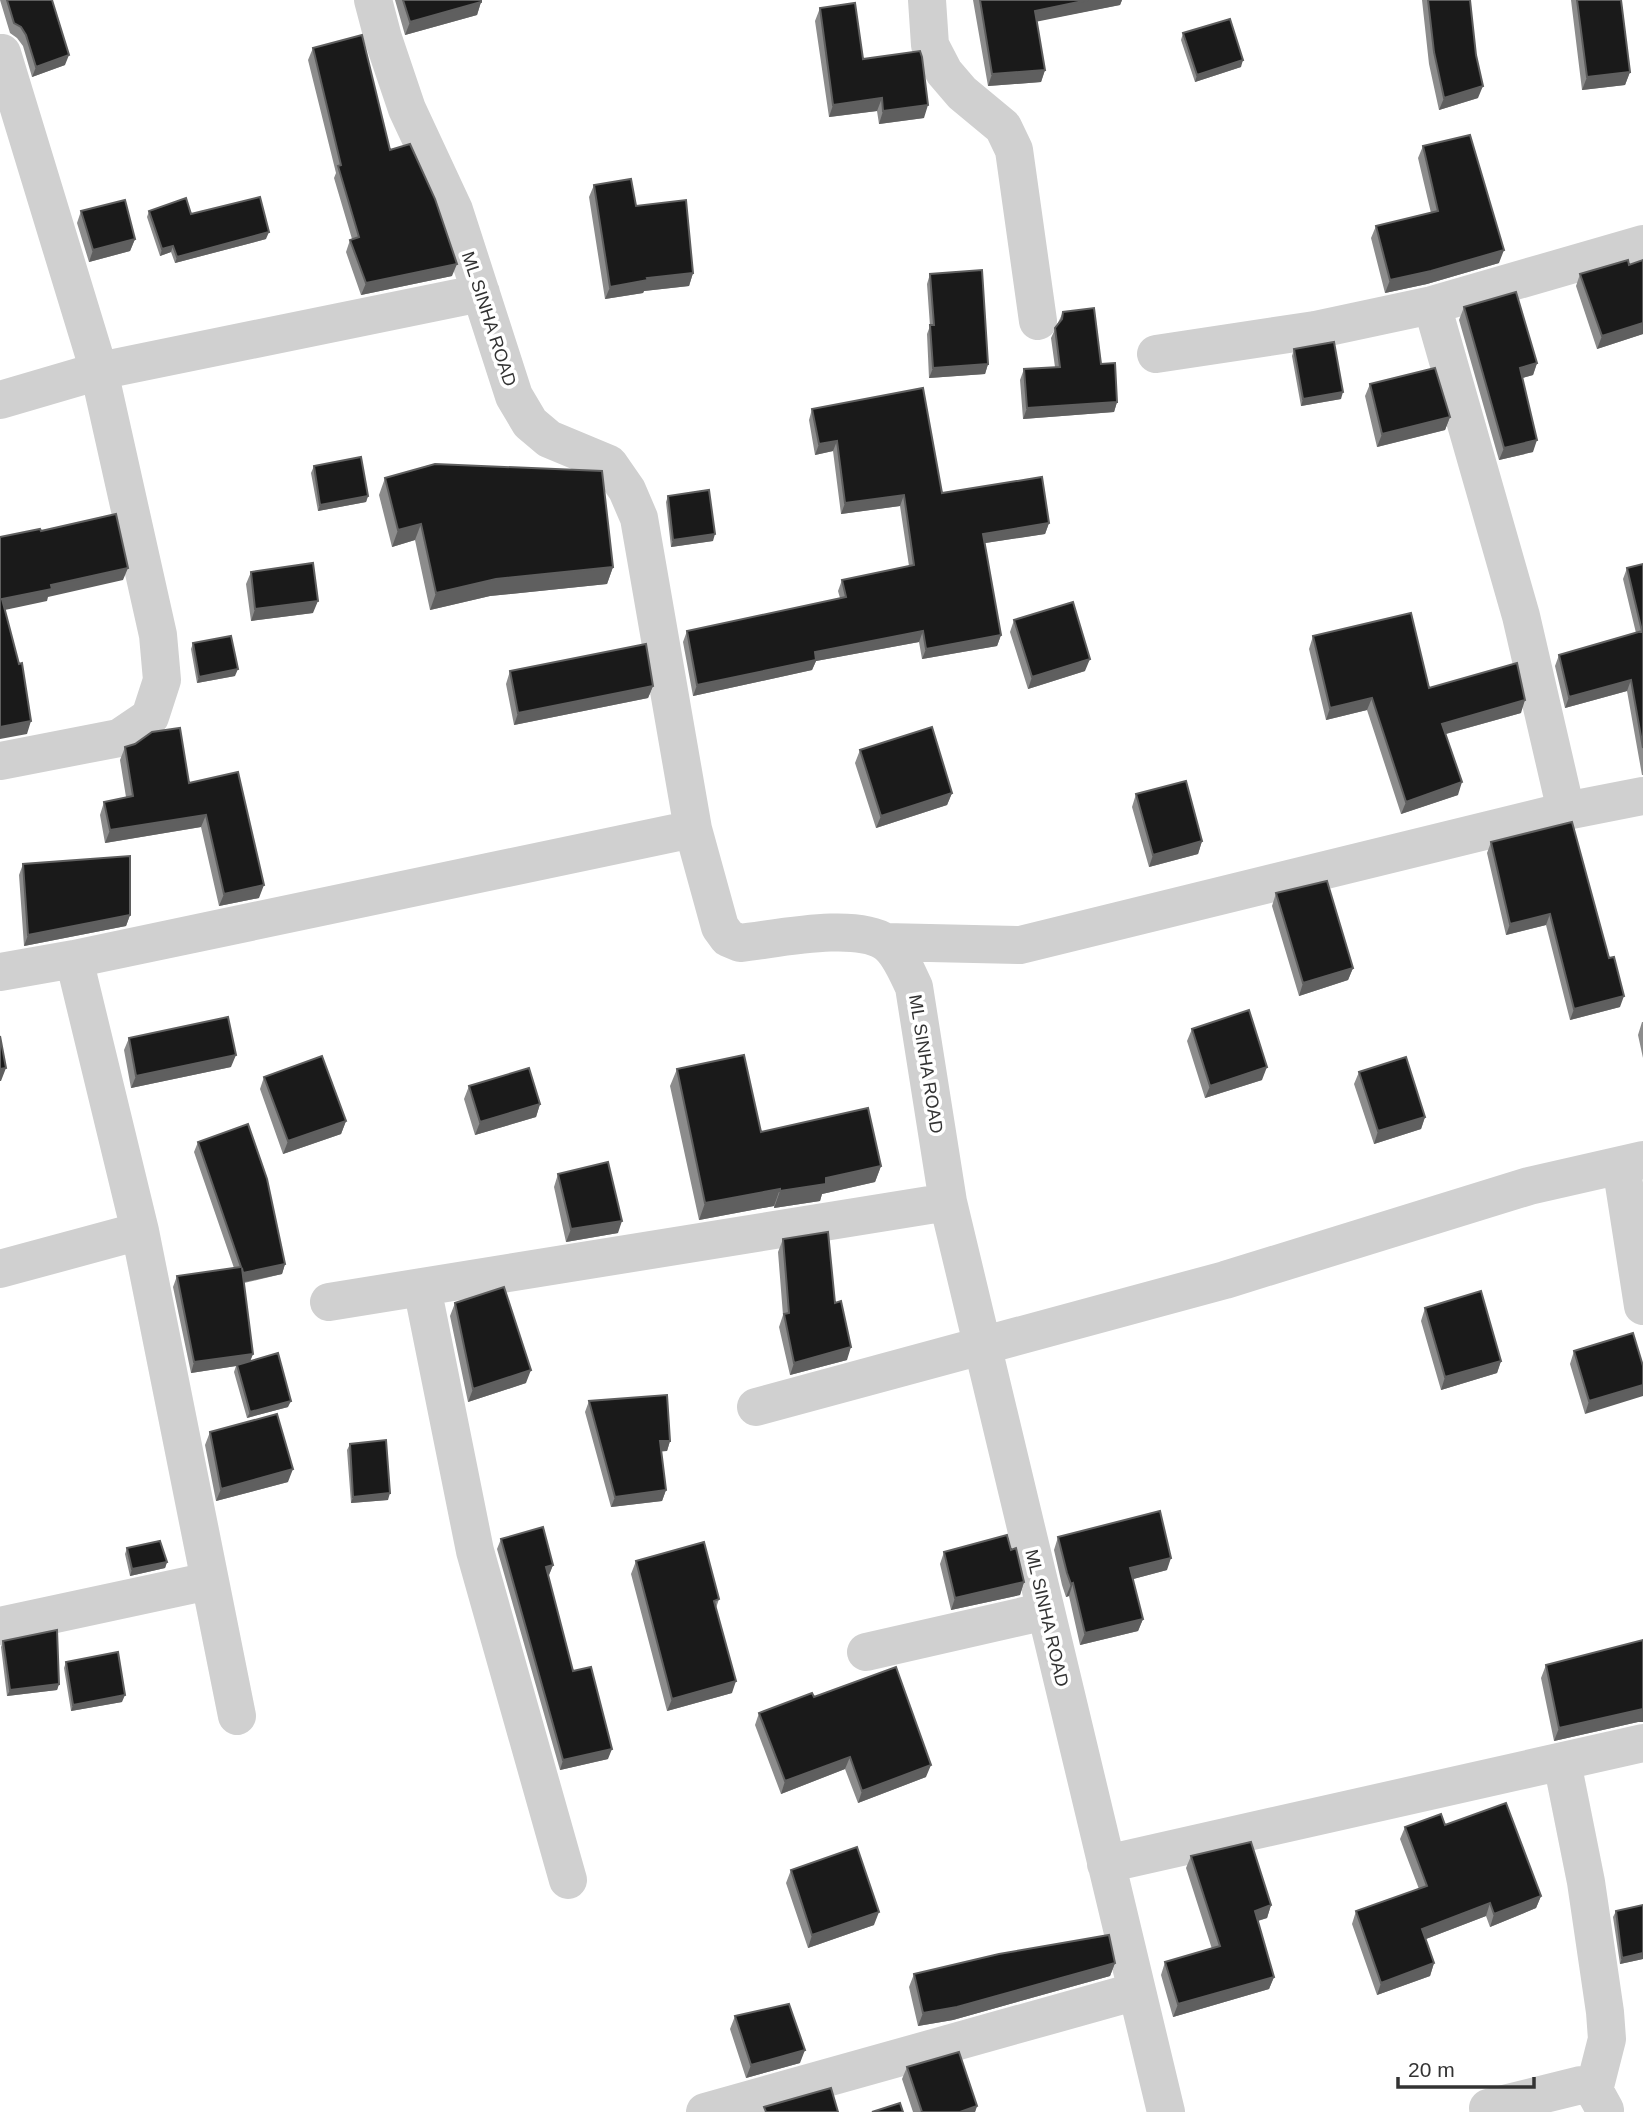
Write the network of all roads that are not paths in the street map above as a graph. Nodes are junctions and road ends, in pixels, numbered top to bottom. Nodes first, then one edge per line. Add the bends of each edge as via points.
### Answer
1 (373, 0) edge
2 (927, 0) edge
3 (2, 53) dead end
4 (1643, 244) edge
5 (481, 293) junction
6 (1432, 305) junction
7 (1038, 321) dead end
8 (1156, 354) dead end
9 (99, 371) junction
10 (0, 400) edge
11 (0, 761) edge
12 (1643, 796) edge
13 (1566, 811) junction
14 (693, 830) junction
15 (886, 942) junction
16 (74, 959) junction
17 (0, 972) edge
18 (1632, 1163) edge
19 (948, 1202) junction
20 (140, 1231) junction
21 (0, 1269) edge
22 (422, 1287) junction
23 (329, 1302) dead end
24 (1643, 1306) edge
25 (982, 1346) junction
26 (755, 1407) dead end
27 (209, 1581) junction
28 (1046, 1611) junction
29 (0, 1626) edge
30 (866, 1652) dead end
31 (237, 1716) dead end
32 (1643, 1743) edge
33 (1562, 1762) junction
34 (1107, 1864) junction
35 (568, 1880) dead end
36 (1137, 1991) junction
37 (1600, 2101) edge
38 (751, 2106) edge
39 (1488, 2108) dead end
40 (705, 2112) edge
41 (1166, 2112) edge

1 - 5 street, ML SINHA ROAD via 407,109 454,210
2 - 7 street via 930,45 944,72 1003,127 1014,150
3 - 9 street
4 - 6 street
5 - 9 street
5 - 14 street, ML SINHA ROAD via 514,396 530,423 549,439 609,464 639,518
6 - 8 street via 1315,330
6 - 13 street via 1521,616
9 - 10 street
9 - 11 street via 158,635 162,680 150,717 119,738
12 - 13 street
13 - 15 street via 1020,944
14 - 15 street, ML SINHA ROAD via 720,927 728,938 740,943 851,931
14 - 16 street
15 - 19 street, ML SINHA ROAD via 914,987
16 - 17 street
16 - 20 street
18 - 24 street
18 - 25 street via 1529,1186 1225,1280
19 - 22 street
19 - 25 street, ML SINHA ROAD
20 - 21 street
20 - 27 street
22 - 23 street
22 - 35 street via 475,1551
25 - 26 street
25 - 28 street, ML SINHA ROAD
27 - 29 street
27 - 31 street
28 - 30 street
28 - 34 street, ML SINHA ROAD
32 - 33 street
33 - 34 street
33 - 37 street via 1605,2012 1607,2039
34 - 36 street, ML SINHA ROAD
36 - 38 street
36 - 41 street, ML SINHA ROAD
37 - 39 street via 1581,2085
38 - 40 street

